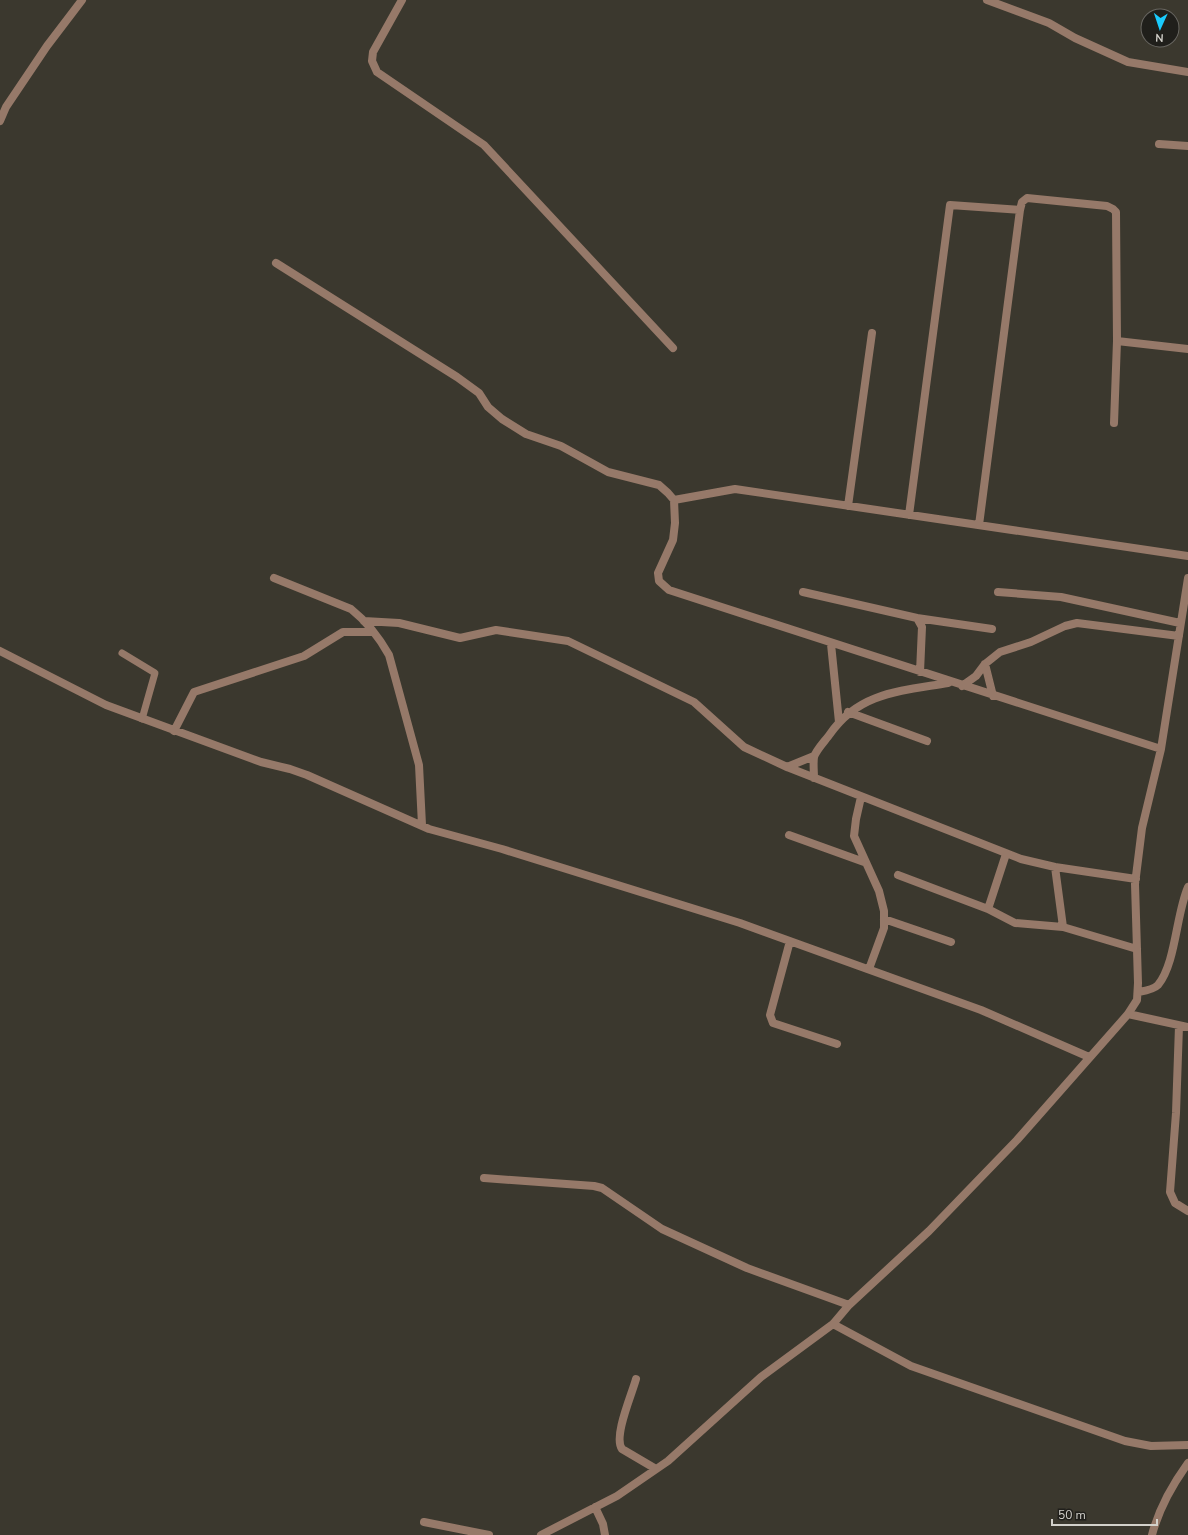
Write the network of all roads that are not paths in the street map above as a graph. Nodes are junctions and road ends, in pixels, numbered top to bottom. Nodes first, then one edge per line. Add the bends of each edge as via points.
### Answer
1 (82, 0) edge
2 (402, 0) edge
3 (987, 0) edge
4 (1188, 72) edge
5 (0, 121) edge
6 (1159, 144) dead end
7 (1188, 146) edge
8 (1020, 210) junction
9 (276, 263) dead end
10 (872, 333) dead end
11 (1117, 341) junction
12 (673, 348) dead end
13 (1188, 349) edge
14 (1114, 423) dead end
15 (674, 500) junction
16 (848, 506) junction
17 (909, 515) junction
18 (979, 525) junction
19 (1188, 556) edge
20 (274, 578) dead end
21 (1188, 578) edge
22 (803, 592) dead end
23 (998, 592) dead end
24 (917, 618) junction
25 (364, 621) junction
26 (1180, 623) junction
27 (992, 630) dead end
28 (372, 632) junction
29 (1179, 636) junction
30 (830, 644) junction
31 (0, 651) edge
32 (122, 653) dead end
33 (984, 664) junction
34 (920, 672) junction
35 (951, 682) junction
36 (962, 686) junction
37 (993, 696) junction
38 (848, 712) junction
39 (142, 718) junction
40 (838, 722) junction
41 (174, 731) junction
42 (927, 741) dead end
43 (1161, 749) junction
44 (814, 756) junction
45 (787, 768) junction
46 (814, 778) junction
47 (861, 796) junction
48 (422, 826) junction
49 (789, 835) dead end
50 (1006, 854) junction
51 (864, 862) junction
52 (1055, 867) junction
53 (898, 875) dead end
54 (1136, 879) junction
55 (1188, 887) edge
56 (988, 909) junction
57 (884, 919) junction
58 (1063, 927) junction
59 (790, 941) junction
60 (951, 942) dead end
61 (1137, 948) junction
62 (869, 969) junction
63 (1138, 992) junction
64 (1128, 1014) junction
65 (1178, 1026) junction
66 (1188, 1027) edge
67 (837, 1044) dead end
68 (1089, 1057) junction
69 (484, 1178) dead end
70 (1188, 1211) edge
71 (849, 1305) junction
72 (833, 1324) junction
73 (636, 1379) dead end
74 (1188, 1445) edge
75 (1188, 1463) edge
76 (656, 1469) junction
77 (595, 1507) junction
78 (424, 1522) dead end
79 (489, 1535) edge
80 (541, 1535) edge
81 (604, 1535) edge
82 (1152, 1535) edge

1 - 5 street via 47,46 6,107
2 - 12 street via 373,52 372,61 377,72 484,145
3 - 4 street via 1049,23 1128,62
6 - 7 street
8 - 11 street via 1022,202 1027,198 1107,206 1116,212
8 - 17 street via 950,205
8 - 18 street
9 - 15 street via 457,376 479,393 488,407 502,419 526,434 561,446 608,472 659,485
10 - 16 street
11 - 13 street
11 - 14 street
15 - 16 street via 734,489
15 - 30 street via 673,540 658,573 662,586
16 - 17 street
17 - 18 street
18 - 19 street
20 - 25 street via 351,609
21 - 26 street
22 - 24 street
23 - 26 street via 1061,597
24 - 27 street
24 - 34 street via 922,627
25 - 28 street
25 - 45 street via 399,623 460,638 496,630 568,641 694,702 744,746
26 - 29 street
28 - 41 street via 343,632 304,656 194,692
28 - 48 street via 389,655 420,765
29 - 33 street via 1078,624 1065,626 1031,642 1000,652
29 - 43 street
30 - 34 street
30 - 40 street
31 - 39 street via 106,704
32 - 39 lane via 155,673
33 - 36 street via 976,676
33 - 37 street
34 - 35 street
35 - 36 street
35 - 38 street via 893,692
36 - 37 street
37 - 43 street
38 - 40 street
38 - 42 street
39 - 41 street
40 - 44 street
41 - 48 street via 261,762 296,771
43 - 54 street via 1142,828
44 - 45 street
44 - 46 street
45 - 46 street
46 - 47 street
47 - 50 street
47 - 51 street via 854,836
48 - 59 street via 740,922
49 - 51 street
50 - 52 street
50 - 56 street
51 - 57 street via 879,891
52 - 54 street
52 - 58 street
53 - 56 street
54 - 61 street
55 - 63 street via 1169,962 1161,980 1157,986
56 - 58 street via 1015,923
57 - 60 street
57 - 62 street via 884,928
58 - 61 street
59 - 62 street
59 - 67 street via 770,1020
61 - 63 street
62 - 68 street via 982,1010
63 - 64 street via 1137,1000
64 - 65 street
64 - 68 street
65 - 66 street
65 - 70 street via 1176,1113 1170,1192 1175,1203
68 - 71 street via 1017,1140 962,1197
69 - 71 street via 602,1188 662,1229 747,1268
71 - 72 street
72 - 74 street via 911,1366 1125,1441 1151,1446
72 - 76 street via 761,1377
73 - 76 street via 619,1436 619,1446
75 - 82 street via 1173,1484 1155,1521
76 - 77 street via 617,1496
77 - 80 street
77 - 81 street
78 - 79 street

